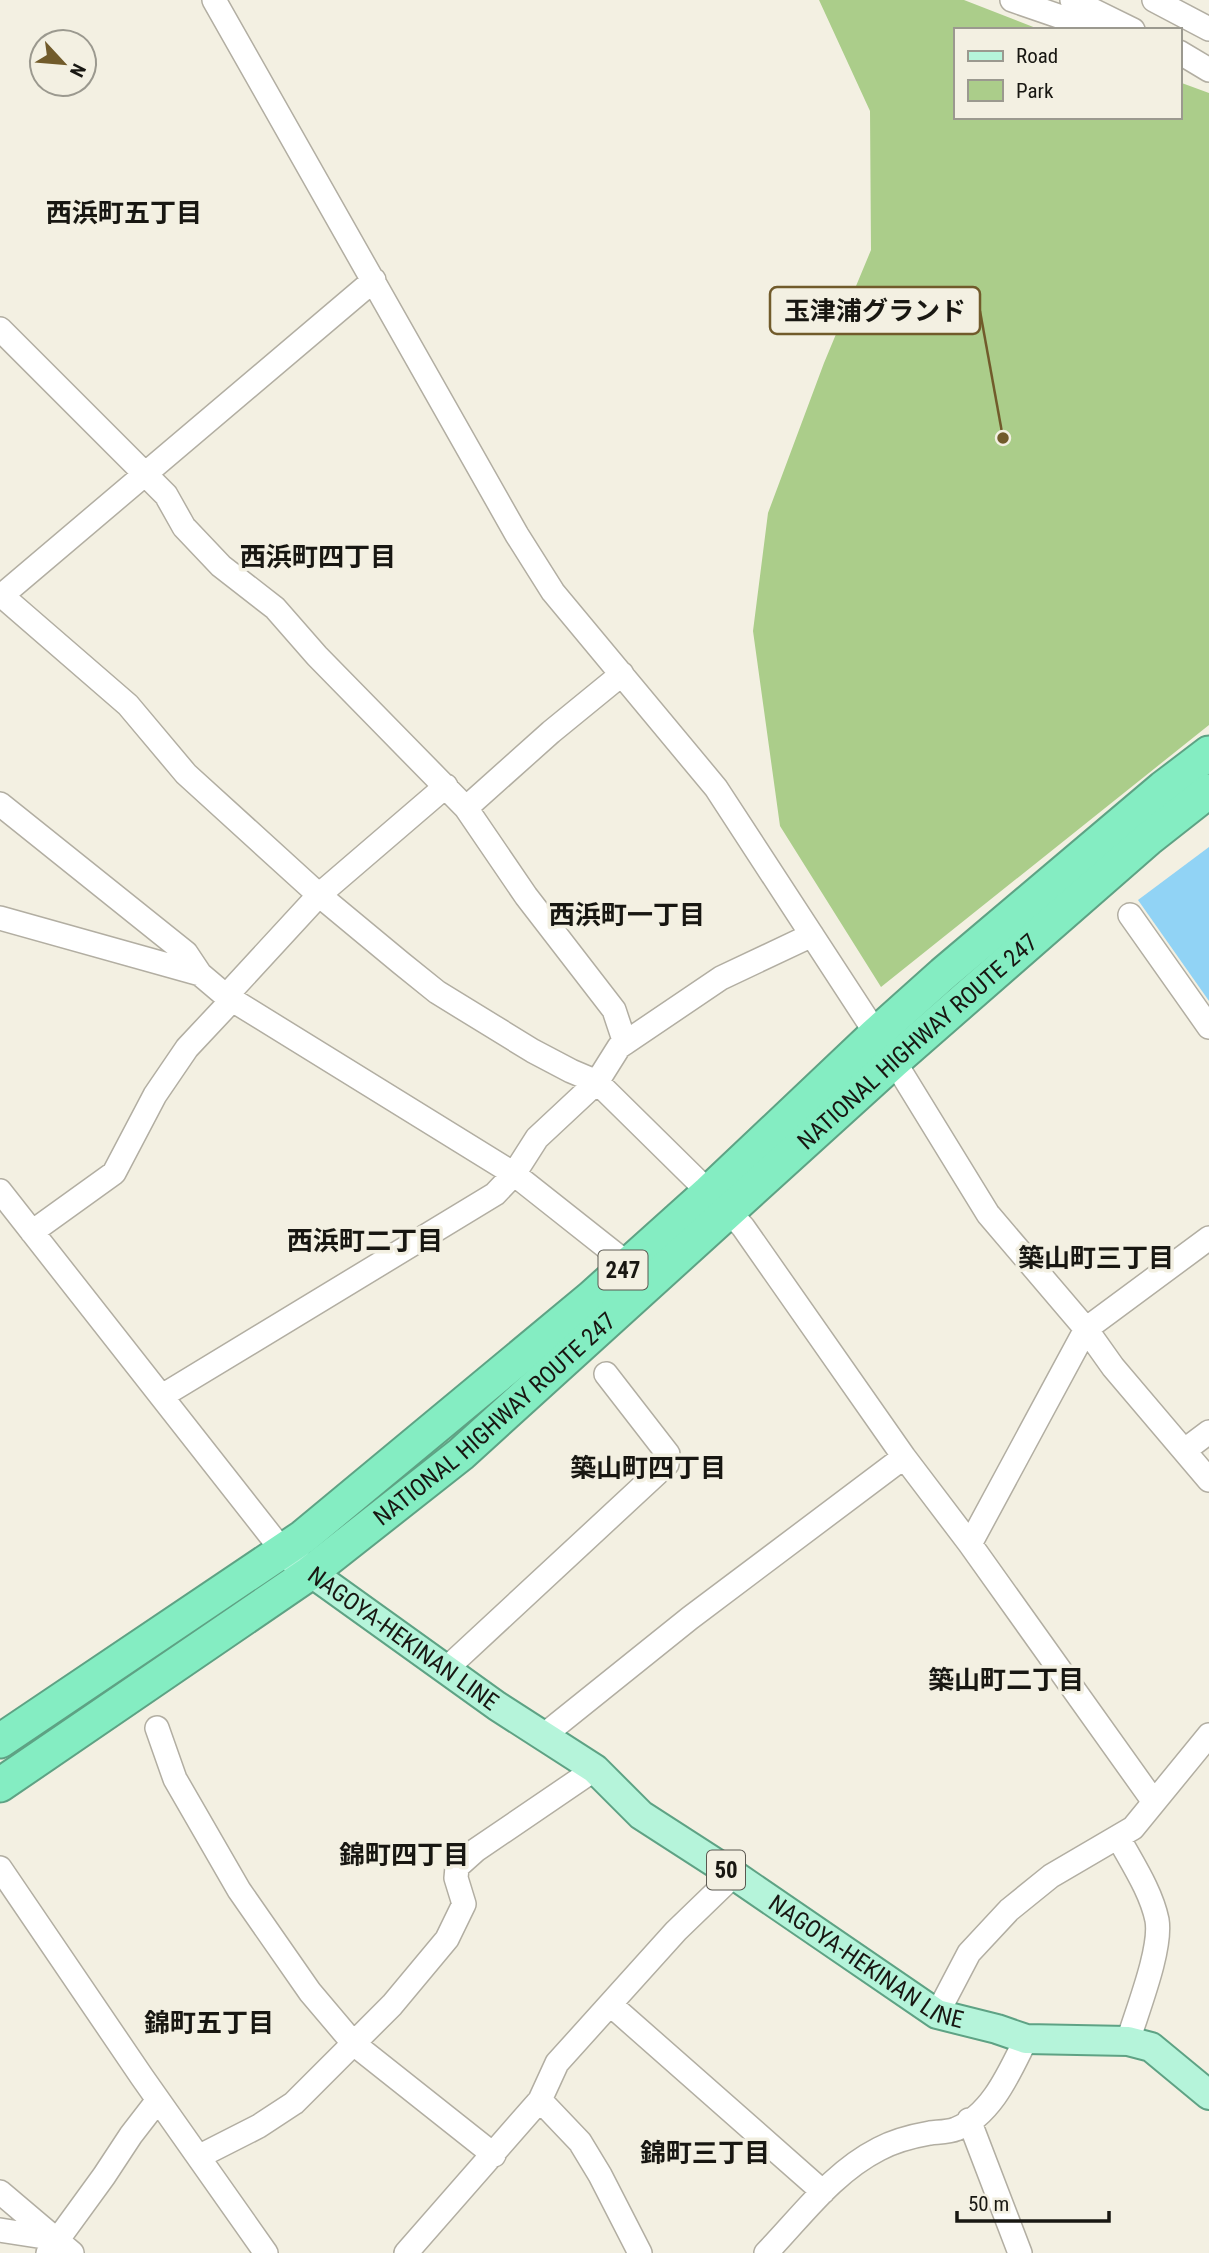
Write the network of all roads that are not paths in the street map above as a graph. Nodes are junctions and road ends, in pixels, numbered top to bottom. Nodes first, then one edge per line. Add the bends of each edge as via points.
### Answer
1 (214, 0) edge
2 (1012, 0) edge
3 (1072, 0) edge
4 (1154, 0) edge
5 (1093, 28) edge
6 (1129, 28) edge
7 (1209, 29) edge
8 (374, 280) junction
9 (0, 329) edge
10 (145, 473) junction
11 (1, 596) edge
12 (622, 674) junction
13 (1209, 753) edge
14 (446, 786) junction
15 (1209, 791) edge
16 (0, 804) edge
17 (466, 808) junction
18 (319, 895) junction
19 (1130, 915) dead end
20 (0, 918) edge
21 (812, 935) junction
22 (200, 974) junction
23 (229, 998) junction
24 (1209, 1027) edge
25 (876, 1034) junction
26 (625, 1043) junction
27 (894, 1061) junction
28 (597, 1082) junction
29 (514, 1174) junction
30 (0, 1191) edge
31 (719, 1202) junction
32 (32, 1232) junction
33 (1209, 1238) edge
34 (629, 1265) junction
35 (1086, 1329) junction
36 (606, 1374) dead end
37 (162, 1396) junction
38 (1209, 1432) edge
39 (1185, 1450) junction
40 (904, 1457) junction
41 (1209, 1480) edge
42 (970, 1544) junction
43 (282, 1550) junction
44 (310, 1573) junction
45 (445, 1670) junction
46 (157, 1728) dead end
47 (1209, 1735) edge
48 (543, 1736) junction
49 (0, 1741) edge
50 (595, 1769) junction
51 (0, 1785) edge
52 (1154, 1802) junction
53 (1118, 1837) junction
54 (0, 1868) edge
55 (734, 1875) junction
56 (611, 2005) junction
57 (937, 2014) junction
58 (1026, 2039) junction
59 (1129, 2041) junction
60 (354, 2043) junction
61 (1209, 2095) edge
62 (158, 2100) junction
63 (540, 2101) junction
64 (969, 2120) junction
65 (494, 2155) junction
66 (200, 2156) junction
67 (0, 2192) edge
68 (823, 2192) junction
69 (0, 2230) edge
70 (59, 2248) edge
71 (266, 2253) edge
72 (406, 2253) edge
73 (640, 2253) edge
74 (766, 2253) edge
75 (1020, 2253) edge

1 - 8 street
2 - 5 street
3 - 6 street
4 - 7 street
8 - 10 street
8 - 12 street via 517,535 553,592
9 - 10 street
10 - 11 street
10 - 14 street via 166,495 184,527 221,566 275,608
11 - 18 street via 128,705 187,774
12 - 17 street
12 - 21 street via 716,788
13 - 25 highway, NATIONAL HIGHWAY ROUTE 247 / 247
14 - 17 street
14 - 18 street
15 - 27 highway, NATIONAL HIGHWAY ROUTE 247 / 247 via 1147,838
16 - 22 street via 186,953
17 - 26 street via 526,896 614,1010
18 - 23 street
18 - 28 street via 437,992 533,1051
19 - 24 street
20 - 22 street
21 - 25 street
21 - 26 street via 720,978
22 - 23 street
23 - 29 street
23 - 32 street via 155,1095 114,1173
25 - 27 street
25 - 31 highway, NATIONAL HIGHWAY ROUTE 247 / 247
26 - 28 street
27 - 31 highway, NATIONAL HIGHWAY ROUTE 247 / 247
27 - 35 street via 988,1214
28 - 29 street via 537,1138
28 - 31 street
29 - 34 street
29 - 37 street via 495,1194
30 - 32 street
31 - 34 highway, NATIONAL HIGHWAY ROUTE 247 / 247
31 - 40 street via 743,1227
31 - 44 highway, NATIONAL HIGHWAY ROUTE 247 / 247 via 573,1351 461,1454
32 - 37 street
33 - 35 street
34 - 43 highway, NATIONAL HIGHWAY ROUTE 247 / 247 via 303,1538
35 - 39 street
35 - 42 street
36 - 45 street via 668,1454 667,1464
37 - 43 street
38 - 39 street
39 - 41 street
40 - 42 street
40 - 48 street
42 - 52 street
43 - 44 main road, NAGOYA-HEKINAN LINE / 50
43 - 49 highway, NATIONAL HIGHWAY ROUTE 247 / 247
44 - 45 main road, NAGOYA-HEKINAN LINE / 50
44 - 51 highway, NATIONAL HIGHWAY ROUTE 247 / 247
45 - 48 main road, NAGOYA-HEKINAN LINE / 50
46 - 60 street via 176,1779 239,1891 310,1993
47 - 52 street
48 - 50 main road, NAGOYA-HEKINAN LINE / 50
50 - 55 main road, NAGOYA-HEKINAN LINE / 50 via 641,1815
50 - 60 street via 457,1867 464,1904 447,1939
52 - 53 street via 1133,1828
53 - 57 street via 1051,1876 1009,1910 969,1954
53 - 59 street via 1145,1886 1157,1921 1157,1944
54 - 62 street
55 - 56 street via 676,1931
55 - 57 main road, NAGOYA-HEKINAN LINE / 50
56 - 63 street via 557,2063
56 - 68 street
57 - 58 main road, NAGOYA-HEKINAN LINE / 50
58 - 59 main road, NAGOYA-HEKINAN LINE / 50
58 - 64 street via 1002,2088 985,2111
59 - 61 main road, NAGOYA-HEKINAN LINE / 50 via 1151,2048
60 - 65 street
60 - 66 street via 293,2103
62 - 66 street
62 - 70 street via 131,2134
63 - 65 street
63 - 73 street via 580,2142
64 - 68 street via 957,2129 880,2148
64 - 75 street
65 - 72 street
66 - 71 street
67 - 70 street
68 - 74 street
69 - 70 street

